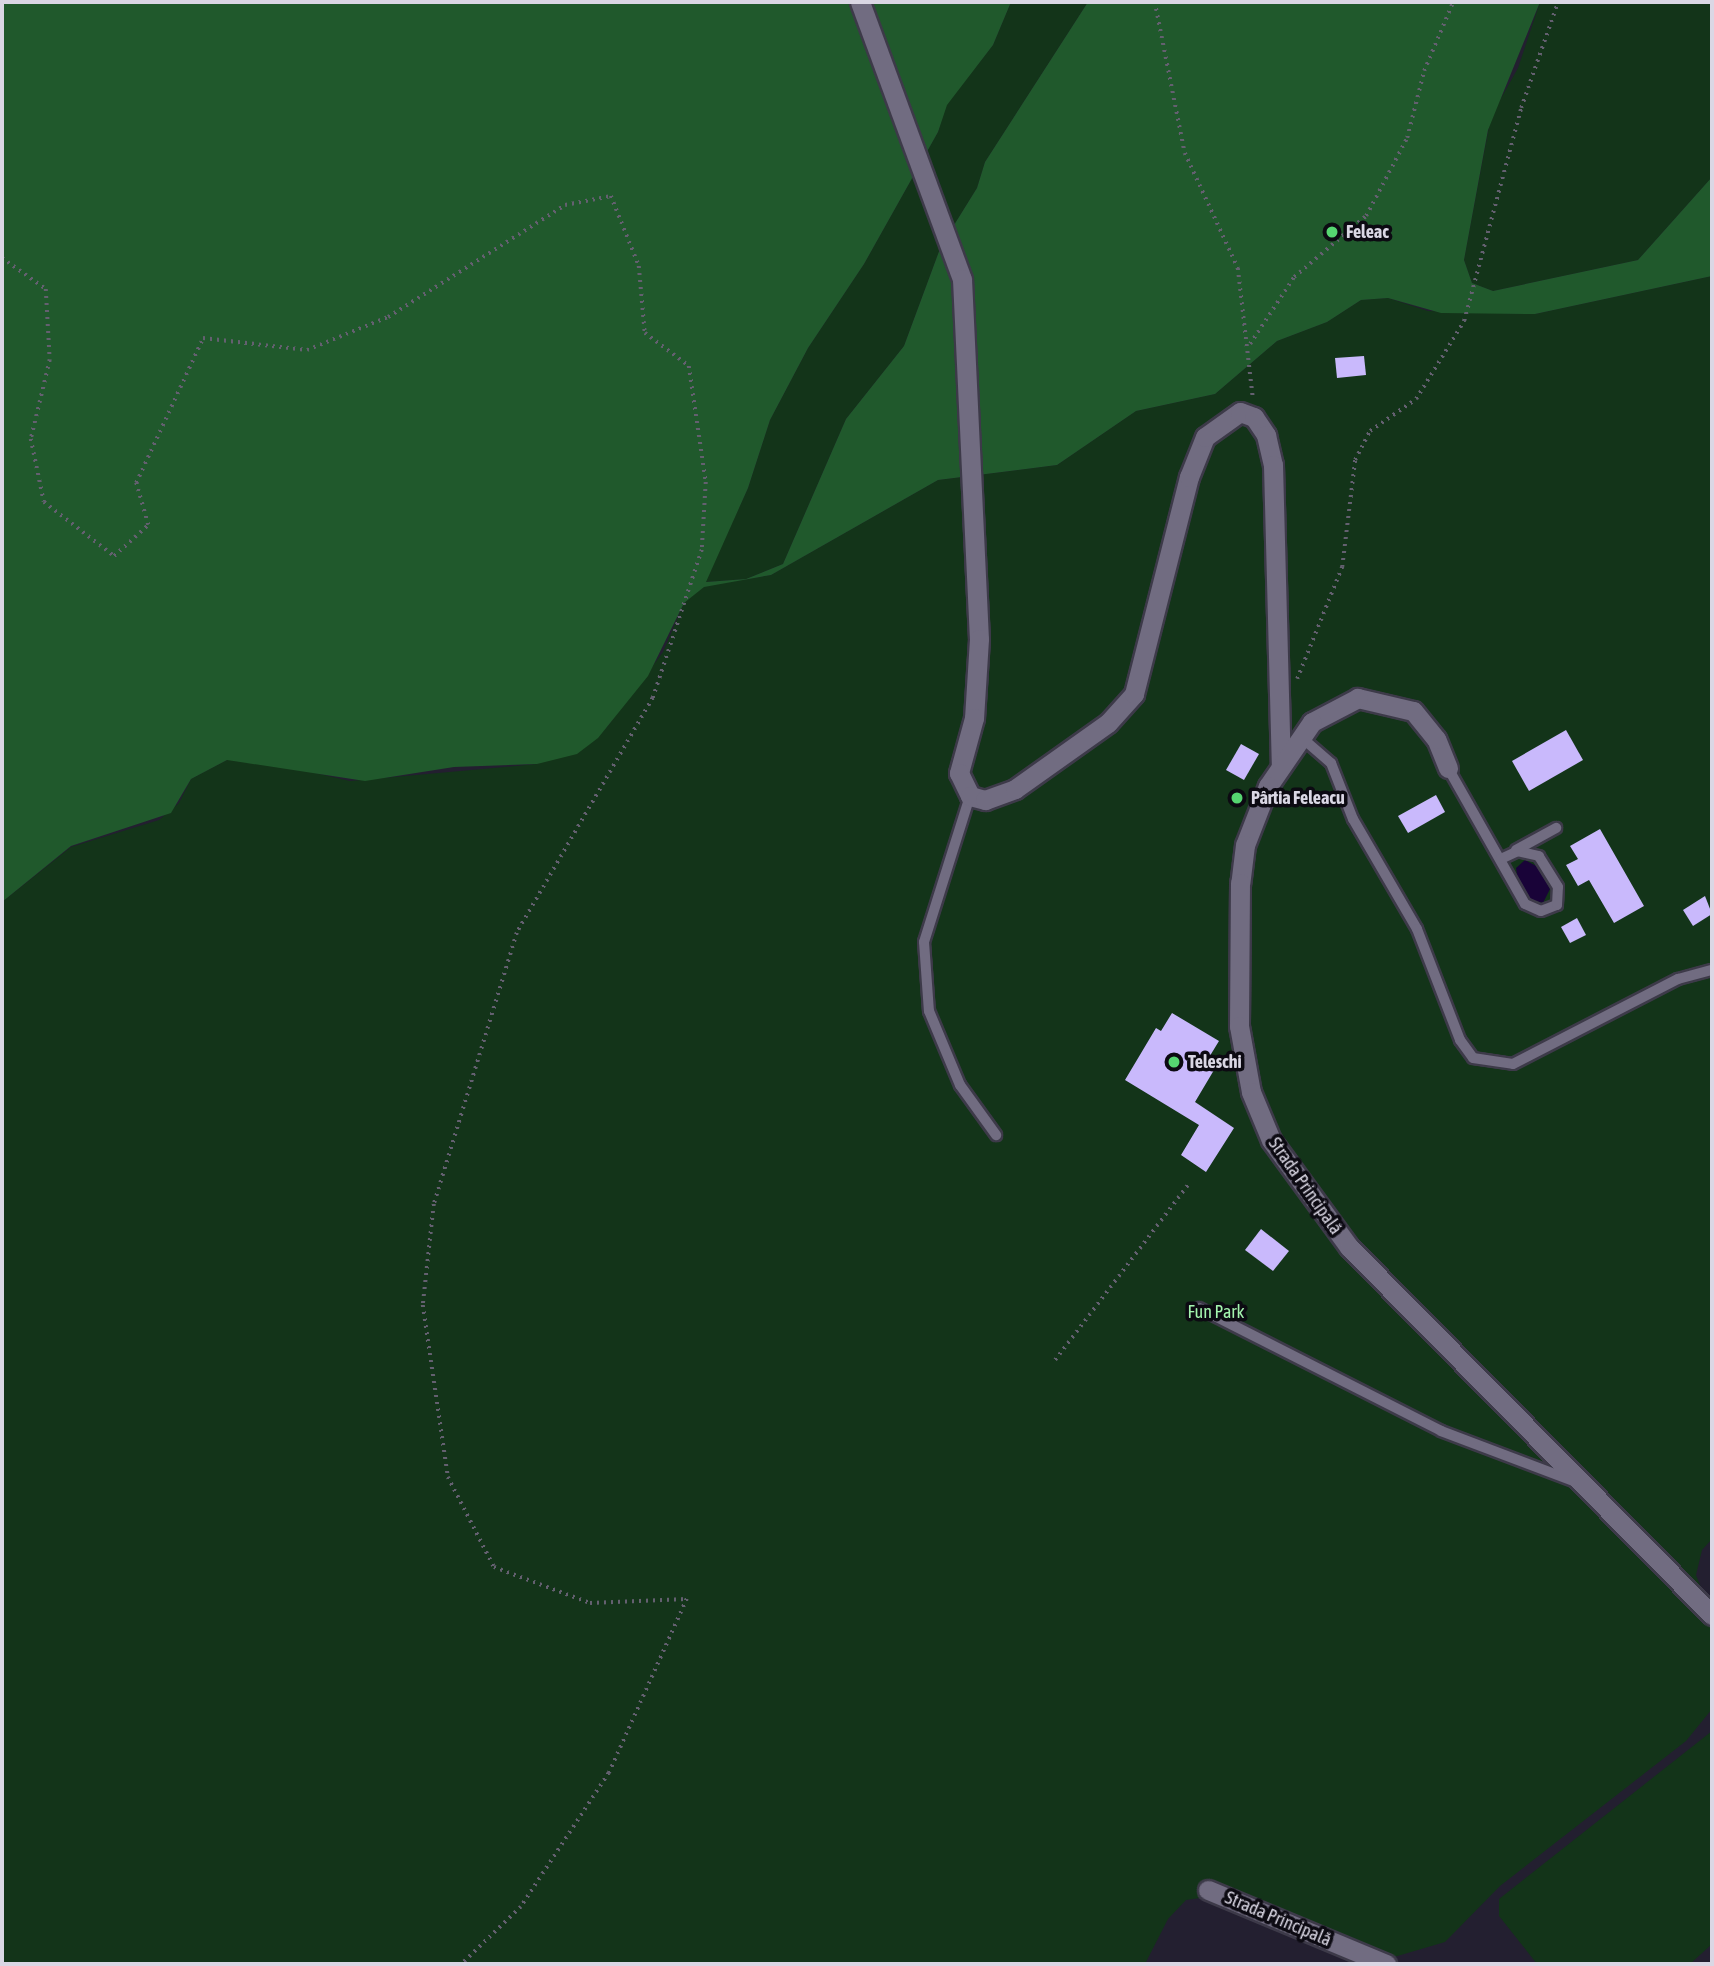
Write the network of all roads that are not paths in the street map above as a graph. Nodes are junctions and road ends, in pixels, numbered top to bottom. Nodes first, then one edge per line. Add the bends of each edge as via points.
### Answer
1 (860, 2) edge
2 (1301, 737) junction
3 (1281, 765) junction
4 (1448, 768) joint
5 (970, 796) junction
6 (1556, 828) dead end
7 (1512, 852) junction
8 (1501, 859) junction
9 (1712, 970) edge
10 (996, 1135) dead end
11 (1199, 1308) dead end
12 (1590, 1489) junction
13 (1712, 1615) edge
14 (1208, 1890) dead end
15 (1386, 1964) edge

1 - 5 street via 962,279 979,639 974,718 959,774
2 - 3 street, Strada Principală
2 - 4 street, Strada Principală via 1340,704 1374,698 1413,711 1436,738
2 - 9 lane via 1331,763 1353,819 1427,948 1460,1040 1473,1058 1513,1064 1678,979
3 - 5 street via 1273,465 1254,417 1240,412 1205,437 1134,694 1108,723 1015,789 985,800
3 - 12 street, Strada Principală via 1255,813 1240,883 1239,1026 1260,1116 1349,1247
4 - 8 lane
5 - 10 lane via 924,942 929,1011 960,1085
6 - 7 lane
7 - 8 lane
7 - 8 lane via 1532,853 1547,865 1560,894 1553,909 1525,904
11 - 12 lane via 1441,1431
12 - 13 street, Strada Principală
14 - 15 street, Strada Principală

